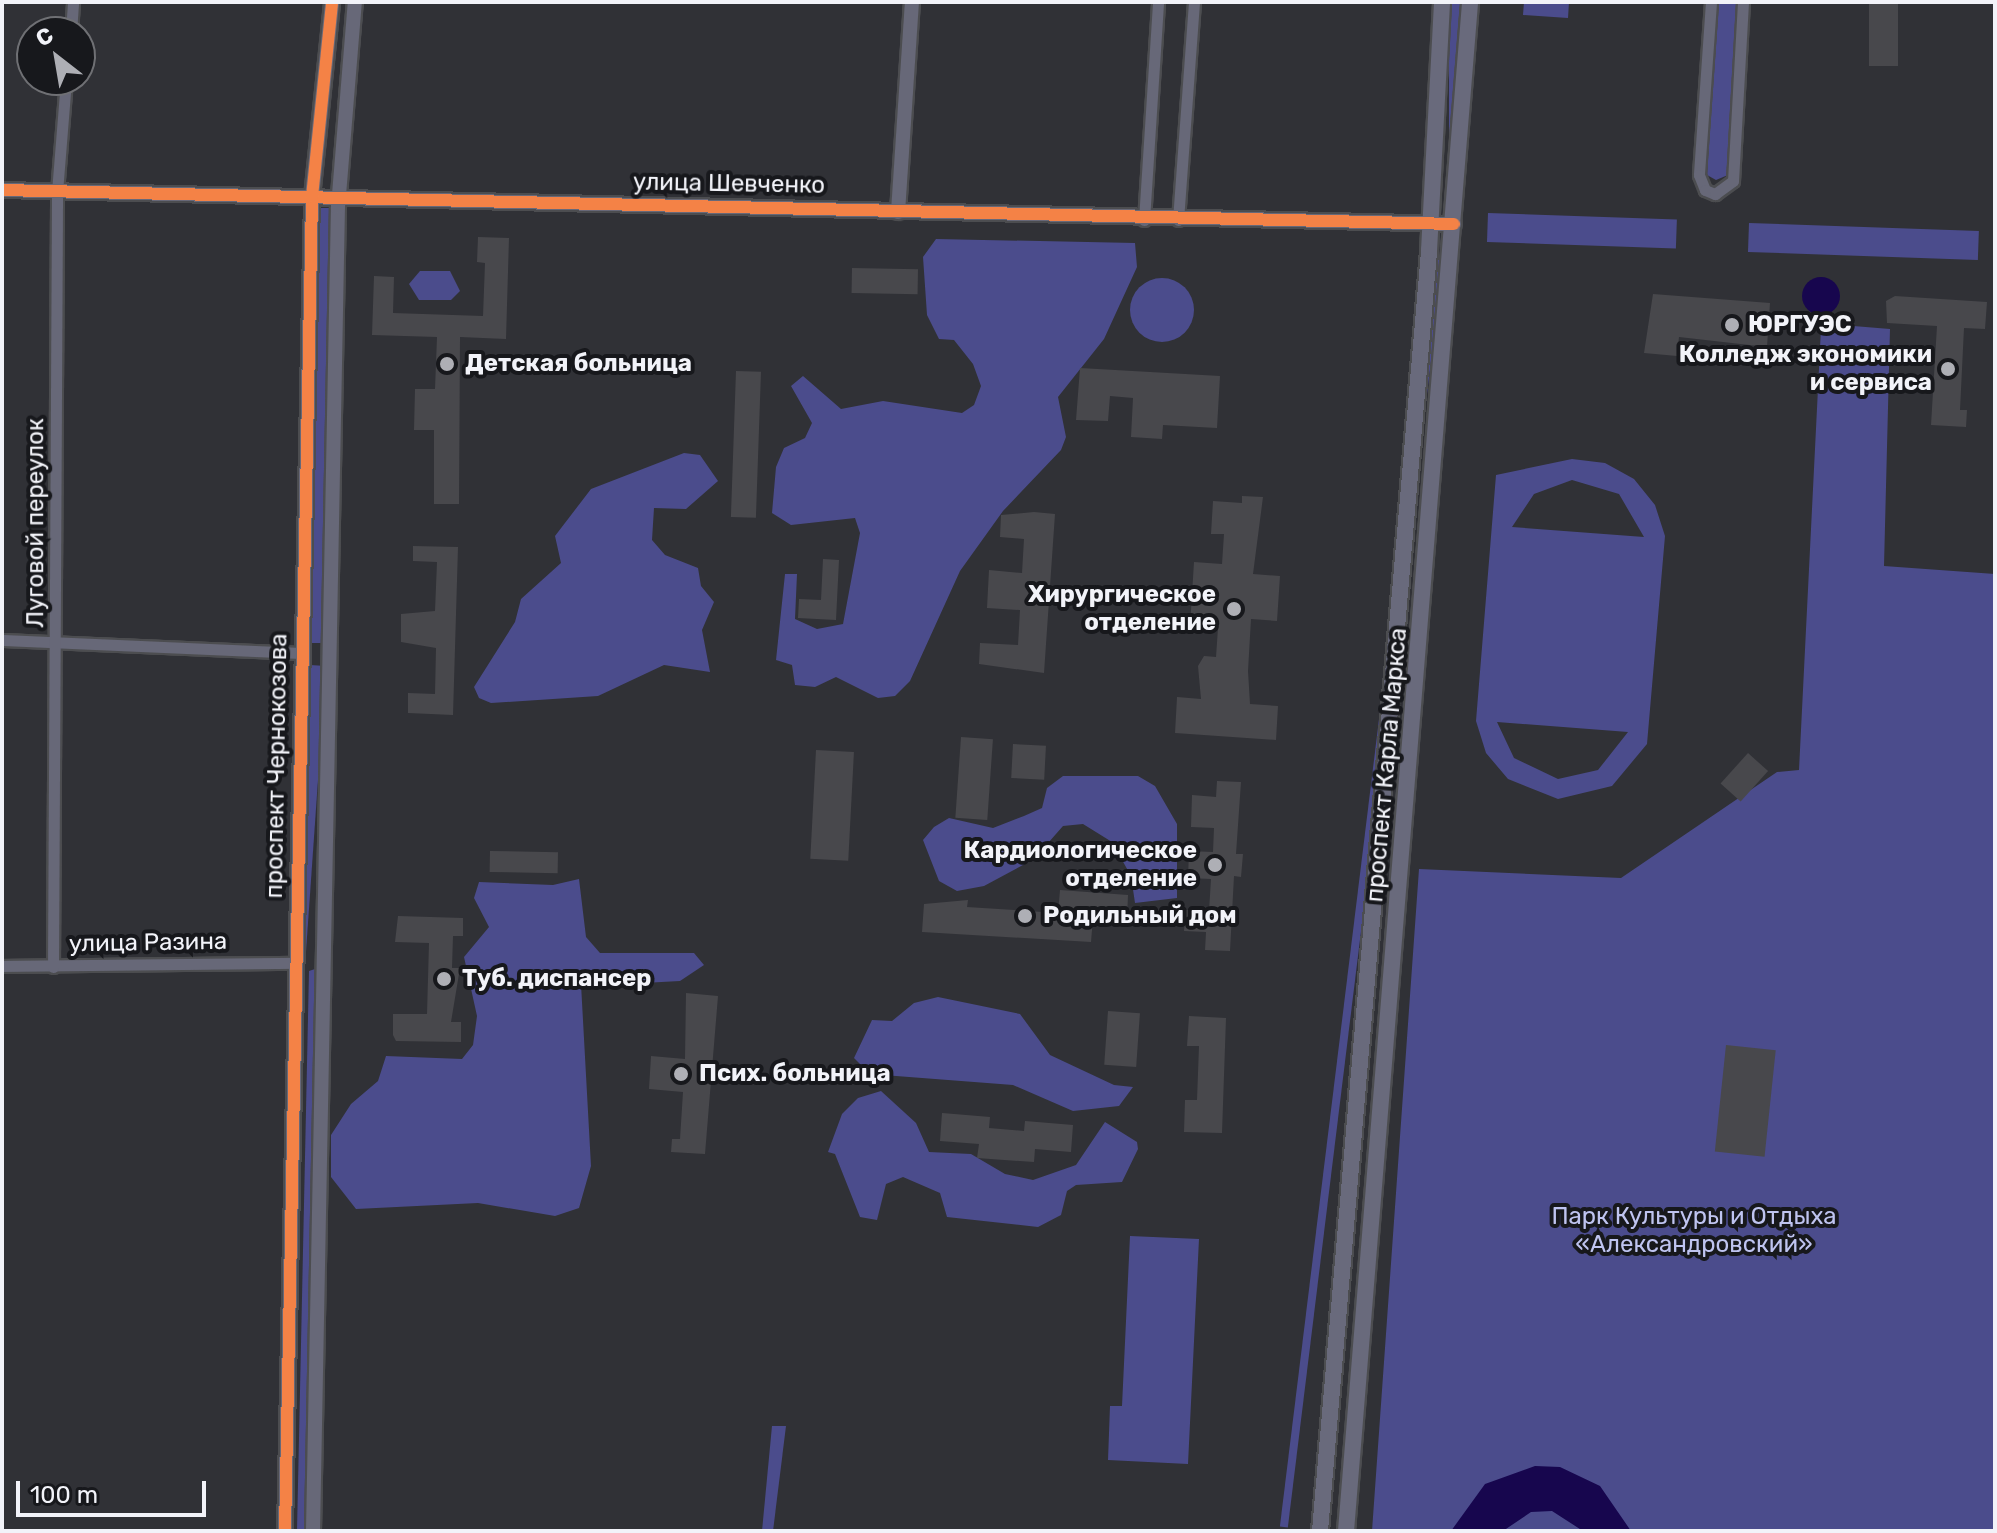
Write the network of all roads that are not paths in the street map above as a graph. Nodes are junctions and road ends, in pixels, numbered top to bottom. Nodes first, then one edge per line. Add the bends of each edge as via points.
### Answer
1 (332, 2) edge
2 (355, 2) edge
3 (912, 2) edge
4 (1158, 2) edge
5 (1194, 2) edge
6 (1442, 2) edge
7 (1470, 2) edge
8 (1711, 2) edge
9 (1743, 2) edge
10 (65, 96) edge
11 (2, 190) edge
12 (57, 192) junction
13 (312, 197) junction
14 (338, 197) junction
15 (898, 212) junction
16 (1144, 220) junction
17 (1178, 220) junction
18 (1431, 224) junction
19 (1454, 224) junction
20 (2, 640) edge
21 (58, 642) junction
22 (301, 653) junction
23 (295, 963) junction
24 (2, 966) edge
25 (53, 967) junction
26 (285, 1531) edge
27 (313, 1531) edge
28 (1320, 1531) edge
29 (1346, 1531) edge

1 - 13 street, проспект Чернокозова
2 - 14 street, проспект Чернокозова
3 - 15 street
4 - 16 street
5 - 17 street
6 - 18 main road, проспект Карла Маркса
7 - 19 main road, проспект Карла Маркса
8 - 9 street via 1699,175 1705,190 1715,194 1733,181
10 - 12 street, Луговой переулок
11 - 12 street, улица Шевченко
12 - 13 street, улица Шевченко
12 - 21 street, Луговой переулок
13 - 14 street, улица Шевченко
13 - 22 street, проспект Чернокозова
14 - 15 street, улица Шевченко
14 - 27 street, проспект Чернокозова
15 - 16 street, улица Шевченко
16 - 17 street, улица Шевченко
17 - 18 street, улица Шевченко
18 - 19 street, улица Шевченко
18 - 28 main road, проспект Карла Маркса
19 - 29 main road, проспект Карла Маркса
20 - 21 street
21 - 22 street
21 - 25 street, Луговой переулок
22 - 23 street, проспект Чернокозова
23 - 25 street, улица Разина
23 - 26 street, проспект Чернокозова
24 - 25 street, улица Разина

